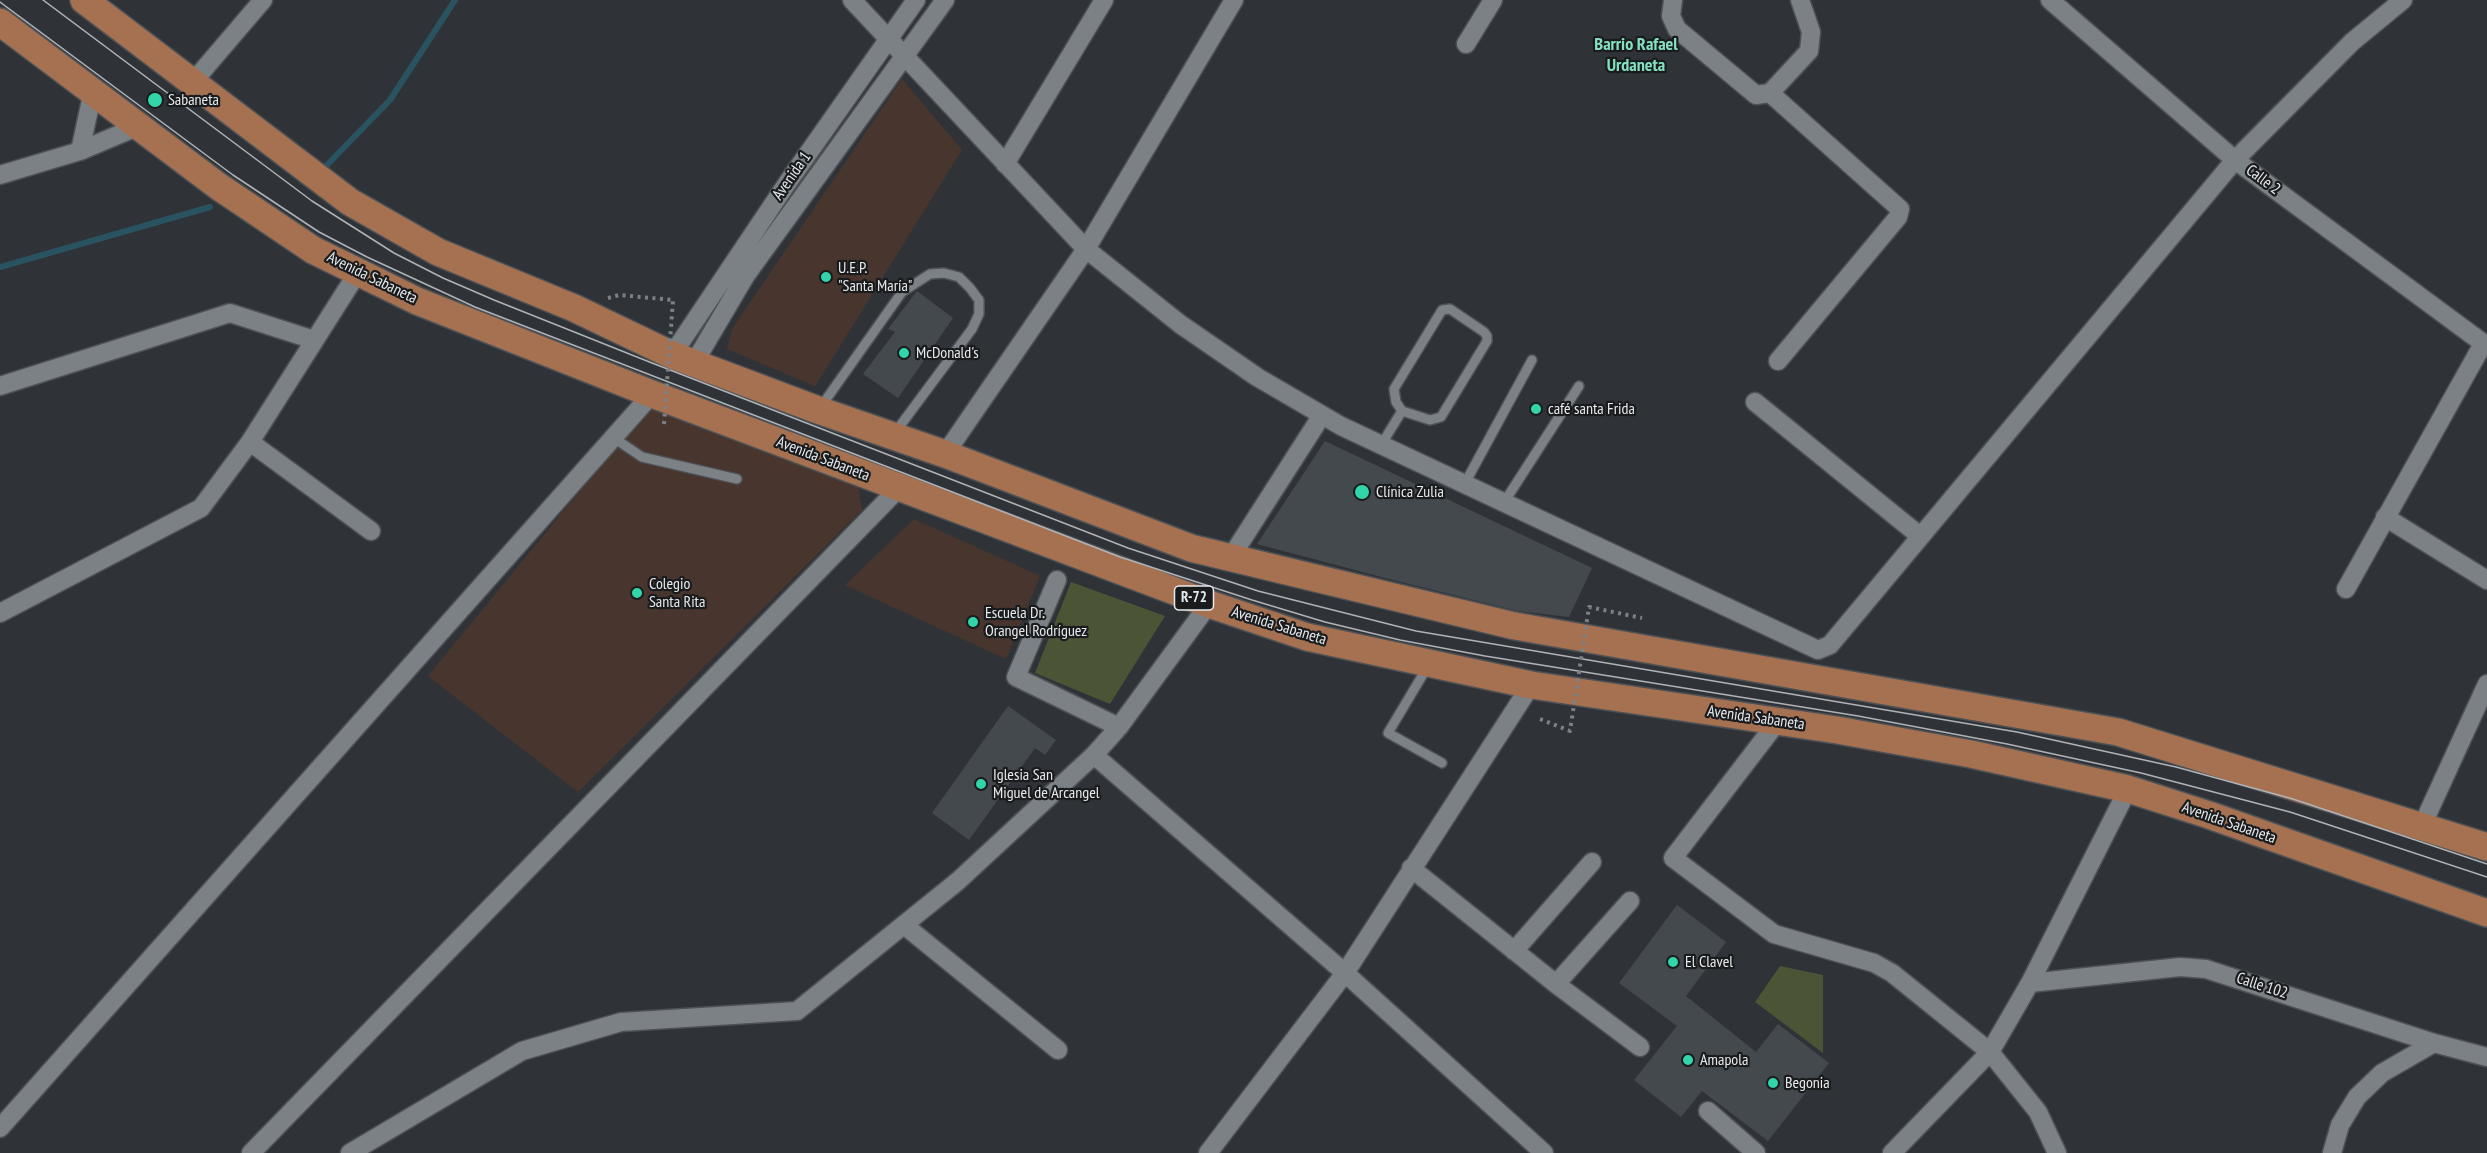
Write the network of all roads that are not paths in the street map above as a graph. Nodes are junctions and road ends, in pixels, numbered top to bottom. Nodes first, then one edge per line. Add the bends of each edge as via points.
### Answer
1 (84, 0) edge
2 (263, 0) edge
3 (852, 0) edge
4 (916, 0) edge
5 (945, 0) edge
6 (1104, 0) edge
7 (1234, 0) edge
8 (1493, 0) edge
9 (1673, 0) edge
10 (1800, 0) edge
11 (2050, 0) edge
12 (2403, 0) edge
13 (0, 22) edge
14 (887, 39) junction
15 (1466, 44) dead end
16 (903, 56) junction
17 (192, 83) junction
18 (93, 91) junction
19 (1770, 93) junction
20 (139, 126) junction
21 (80, 151) junction
22 (2235, 160) junction
23 (1005, 164) junction
24 (0, 175) edge
25 (1086, 249) junction
26 (358, 272) junction
27 (315, 340) junction
28 (2485, 345) edge
29 (683, 359) junction
30 (1532, 360) dead end
31 (1778, 361) dead end
32 (0, 386) edge
33 (1579, 386) dead end
34 (652, 394) junction
35 (1755, 402) dead end
36 (818, 410) junction
37 (1402, 411) junction
38 (1322, 415) junction
39 (892, 437) junction
40 (614, 438) junction
41 (250, 442) junction
42 (1381, 445) junction
43 (945, 454) junction
44 (737, 479) dead end
45 (1464, 485) junction
46 (899, 488) junction
47 (1503, 504) junction
48 (2385, 517) junction
49 (371, 531) dead end
50 (1920, 536) junction
51 (1231, 558) junction
52 (1057, 580) dead end
53 (2487, 580) edge
54 (2346, 589) dead end
55 (1209, 604) junction
56 (0, 613) edge
57 (1429, 663) junction
58 (2487, 684) edge
59 (1531, 685) junction
60 (1778, 721) junction
61 (1119, 727) junction
62 (1094, 754) junction
63 (1442, 763) dead end
64 (2128, 789) junction
65 (2422, 826) junction
66 (2487, 847) edge
67 (1592, 862) dead end
68 (1411, 868) junction
69 (1630, 901) dead end
70 (2487, 913) edge
71 (904, 925) junction
72 (1514, 951) junction
73 (1345, 973) junction
74 (2030, 983) junction
75 (1556, 984) junction
76 (2434, 1043) junction
77 (1640, 1047) dead end
78 (1058, 1050) dead end
79 (1990, 1052) junction
80 (2487, 1057) edge
81 (1708, 1111) dead end
82 (0, 1128) edge
83 (378, 1147) edge
84 (251, 1153) edge
85 (350, 1153) edge
86 (1208, 1153) edge
87 (1544, 1153) edge
88 (1756, 1153) edge
89 (1892, 1153) edge
90 (2057, 1153) edge
91 (2332, 1153) edge

1 - 17 main road
2 - 17 street
3 - 14 street
4 - 14 street, Avenida 1
5 - 16 street
6 - 23 street
7 - 25 street
8 - 15 street
9 - 19 street via 1671,16 1677,29 1756,95
10 - 19 street via 1811,32 1809,51
11 - 22 street, Calle 2
12 - 22 street via 2352,42
13 - 18 main road, Avenida Sabaneta / R-72
14 - 16 street
14 - 29 street, Avenida 1
16 - 23 street
16 - 29 street
17 - 29 main road via 359,208 438,252 574,308
18 - 20 main road, Avenida Sabaneta / R-72
18 - 21 street
19 - 31 street via 1900,209 1898,217
20 - 21 street
20 - 26 main road, Avenida Sabaneta / R-72 via 303,243
21 - 24 street
22 - 28 street, Calle 2
22 - 50 street
23 - 25 street
25 - 38 street via 1180,324 1257,377
25 - 43 street
26 - 27 street
26 - 34 main road, Avenida Sabaneta / R-72 via 417,301
27 - 32 street via 230,313
27 - 41 street
28 - 48 street
29 - 36 main road
30 - 45 lane
33 - 47 lane
34 - 40 street
34 - 46 main road, Avenida Sabaneta / R-72
35 - 50 street
36 - 39 main road
36 - 39 lane via 902,292 930,274 959,277 979,300 979,314
37 - 37 lane via 1430,420 1441,417 1487,341 1484,332 1450,309 1442,310 1394,389
37 - 42 lane
38 - 42 street
38 - 51 street
39 - 43 main road
40 - 44 lane via 642,457
40 - 82 street
41 - 49 street
41 - 56 street via 201,508
42 - 45 street
43 - 51 main road via 1191,548
45 - 47 street
46 - 55 main road, Avenida Sabaneta / R-72
46 - 84 street
47 - 50 street via 1818,650 1830,645
48 - 53 street
48 - 54 street
51 - 65 main road via 1515,626 2118,732
52 - 61 street via 1016,676
55 - 57 main road, Avenida Sabaneta / R-72 via 1307,637
55 - 61 street
57 - 59 main road, Avenida Sabaneta / R-72
57 - 63 lane via 1388,733
58 - 65 street
59 - 60 main road, Avenida Sabaneta / R-72
59 - 68 street
60 - 64 main road, Avenida Sabaneta / R-72 via 1971,754
60 - 79 street via 1673,858 1774,934 1874,963 1892,973
61 - 62 street
62 - 71 street via 958,881
62 - 73 street
64 - 70 main road, Avenida Sabaneta / R-72
64 - 74 street
65 - 66 main road
67 - 72 street
68 - 72 street
68 - 73 street
69 - 75 street
71 - 78 street
71 - 83 street via 797,1011 621,1022 522,1051
72 - 75 street
73 - 86 street
73 - 87 street
74 - 76 street, Calle 102 via 2180,967 2206,969
74 - 79 street
75 - 77 street
76 - 80 street, Calle 102
76 - 91 street via 2382,1073 2356,1097 2340,1125
79 - 89 street
79 - 90 street via 2038,1112
81 - 88 street
83 - 85 street

